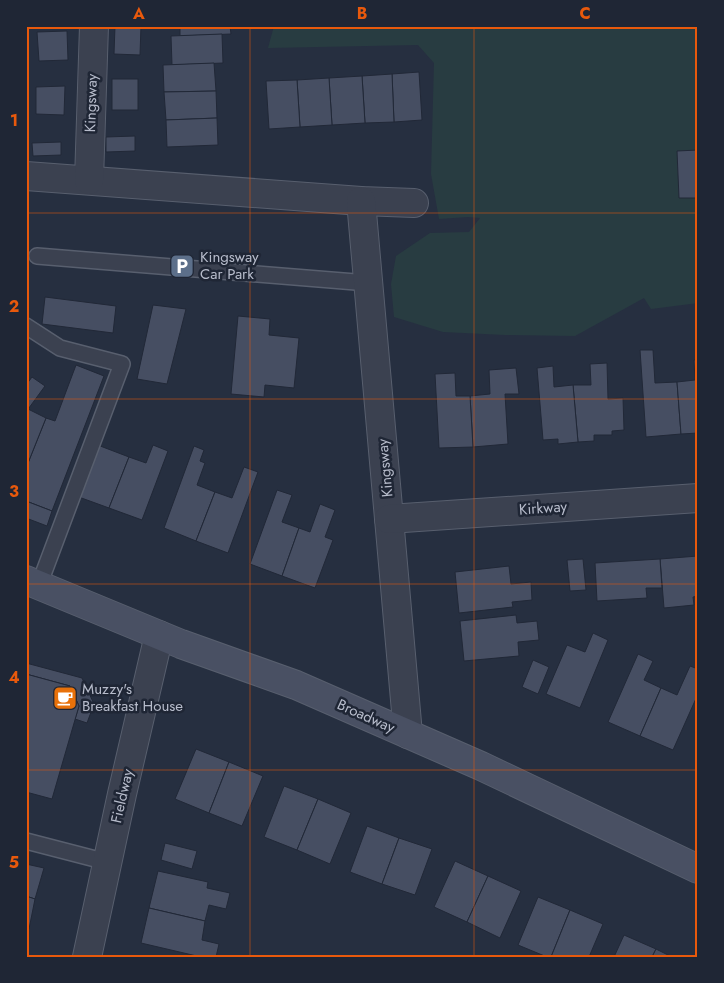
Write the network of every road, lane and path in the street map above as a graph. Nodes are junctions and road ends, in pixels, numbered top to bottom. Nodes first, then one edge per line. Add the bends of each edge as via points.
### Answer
1 (94, 26) edge
2 (26, 176) edge
3 (89, 180) junction
4 (361, 201) junction
5 (414, 203) dead end
6 (37, 256) dead end
7 (368, 283) junction
8 (26, 326) edge
9 (698, 498) edge
10 (389, 519) junction
11 (33, 583) edge
12 (159, 635) junction
13 (408, 734) junction
14 (26, 841) edge
15 (107, 862) junction
16 (698, 869) edge
17 (87, 957) edge

1 - 3 street, Kingsway
2 - 3 street
3 - 4 street
4 - 5 street
4 - 7 street, Kingsway
6 - 7 lane
7 - 10 street, Kingsway
8 - 11 lane via 60,348 122,364
9 - 10 street, Kirkway
10 - 13 street, Kingsway
11 - 12 street, Broadway
12 - 13 street, Broadway via 296,685
12 - 15 street, Fieldway
13 - 16 street, Broadway
14 - 15 lane
15 - 17 street, Fieldway

